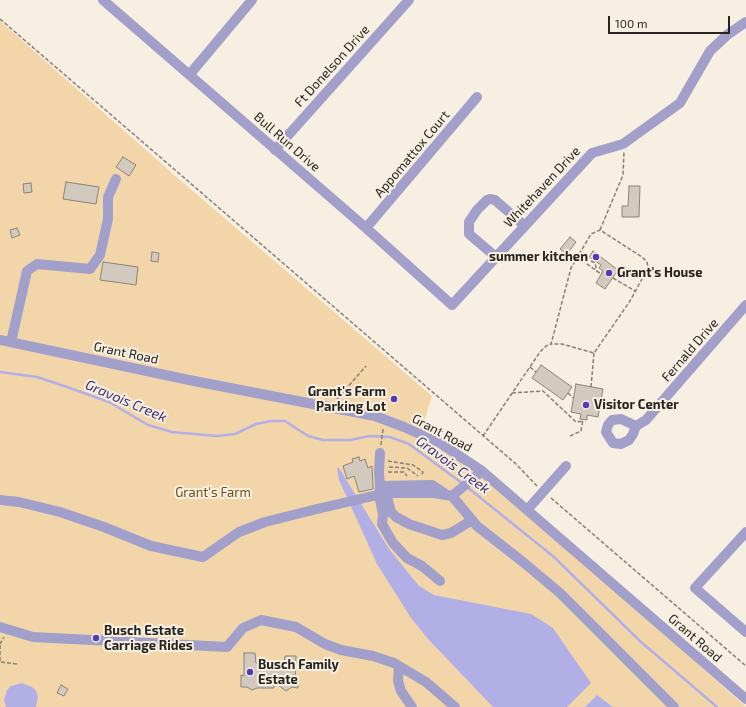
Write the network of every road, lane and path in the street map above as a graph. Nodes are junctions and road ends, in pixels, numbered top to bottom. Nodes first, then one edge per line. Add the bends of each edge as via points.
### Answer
1 (103, 0) edge
2 (252, 0) edge
3 (409, 0) edge
4 (0, 18) edge
5 (746, 22) edge
6 (190, 74) junction
7 (477, 98) dead end
8 (622, 144) junction
9 (275, 150) junction
10 (116, 179) dead end
11 (525, 226) junction
12 (366, 228) junction
13 (600, 230) junction
14 (577, 256) junction
15 (496, 257) junction
16 (591, 261) dead end
17 (597, 272) junction
18 (601, 274) dead end
19 (614, 278) dead end
20 (635, 291) junction
21 (452, 305) joint
22 (746, 305) edge
23 (0, 340) edge
24 (11, 342) junction
25 (551, 344) junction
26 (594, 352) junction
27 (366, 366) dead end
28 (530, 367) junction
29 (536, 372) dead end
30 (591, 387) dead end
31 (512, 393) junction
32 (568, 393) dead end
33 (573, 398) dead end
34 (343, 402) dead end
35 (636, 426) dead end
36 (383, 427) dead end
37 (483, 436) junction
38 (570, 436) dead end
39 (380, 457) junction
40 (566, 466) dead end
41 (482, 471) junction
42 (407, 476) dead end
43 (540, 488) dead end
44 (382, 491) junction
45 (453, 494) junction
46 (549, 496) dead end
47 (0, 500) edge
48 (527, 510) junction
49 (472, 520) junction
50 (746, 532) edge
51 (440, 582) dead end
52 (0, 627) edge
53 (746, 632) edge
54 (0, 645) edge
55 (0, 662) edge
56 (17, 664) dead end
57 (399, 666) junction
58 (746, 666) edge
59 (746, 699) edge
60 (412, 707) edge
61 (455, 707) edge
62 (674, 707) edge

1 - 6 street, Bull Run Drive
2 - 6 street
3 - 9 street, Ft Donelson Drive
4 - 37 path
5 - 8 street, Whitehaven Drive via 710,51 680,104
6 - 9 street, Bull Run Drive
7 - 12 street, Appomattox Court
8 - 11 street, Whitehaven Drive via 592,153
8 - 13 path via 625,154 623,175
9 - 12 street, Bull Run Drive
10 - 24 street via 108,197 108,219 100,254 90,269 37,264 28,271
11 - 15 street, Whitehaven Drive
11 - 15 street via 495,200 487,200 477,210 469,222 469,234
12 - 21 street, Bull Run Drive
13 - 14 path via 591,234
13 - 20 path via 647,262 648,268
14 - 17 path
14 - 25 path via 571,268
15 - 21 street, Whitehaven Drive
16 - 17 path via 595,263
17 - 18 path
19 - 20 path
20 - 26 path
22 - 35 street, Fernald Drive via 646,420
23 - 24 street, Grant Road
24 - 41 street, Grant Road via 197,382 375,416 440,443
25 - 26 path via 562,344
25 - 28 path via 540,352
26 - 30 path
27 - 34 path via 336,401
28 - 29 path
28 - 31 path
31 - 37 path
31 - 38 path via 543,390 576,422 583,420 581,431
32 - 33 path
36 - 39 path
37 - 43 path
39 - 42 path via 413,465 423,472 418,476 407,468 387,469 388,473 404,472
39 - 44 street
40 - 48 street
41 - 45 street
41 - 48 street, Grant Road
44 - 45 street
44 - 47 street via 364,499 265,522 240,532 203,557 151,546 104,526 60,512
44 - 49 street via 396,517 442,535 451,533
44 - 51 street via 382,524 392,543 407,558 422,566
45 - 49 street
46 - 58 path
48 - 59 street, Grant Road
49 - 62 street via 560,593
50 - 53 street via 695,588
52 - 57 street via 33,637 227,646 243,628 261,620 296,627 324,644 373,656
54 - 55 path
55 - 56 path
57 - 60 street via 398,681 401,691
57 - 61 street via 426,682

